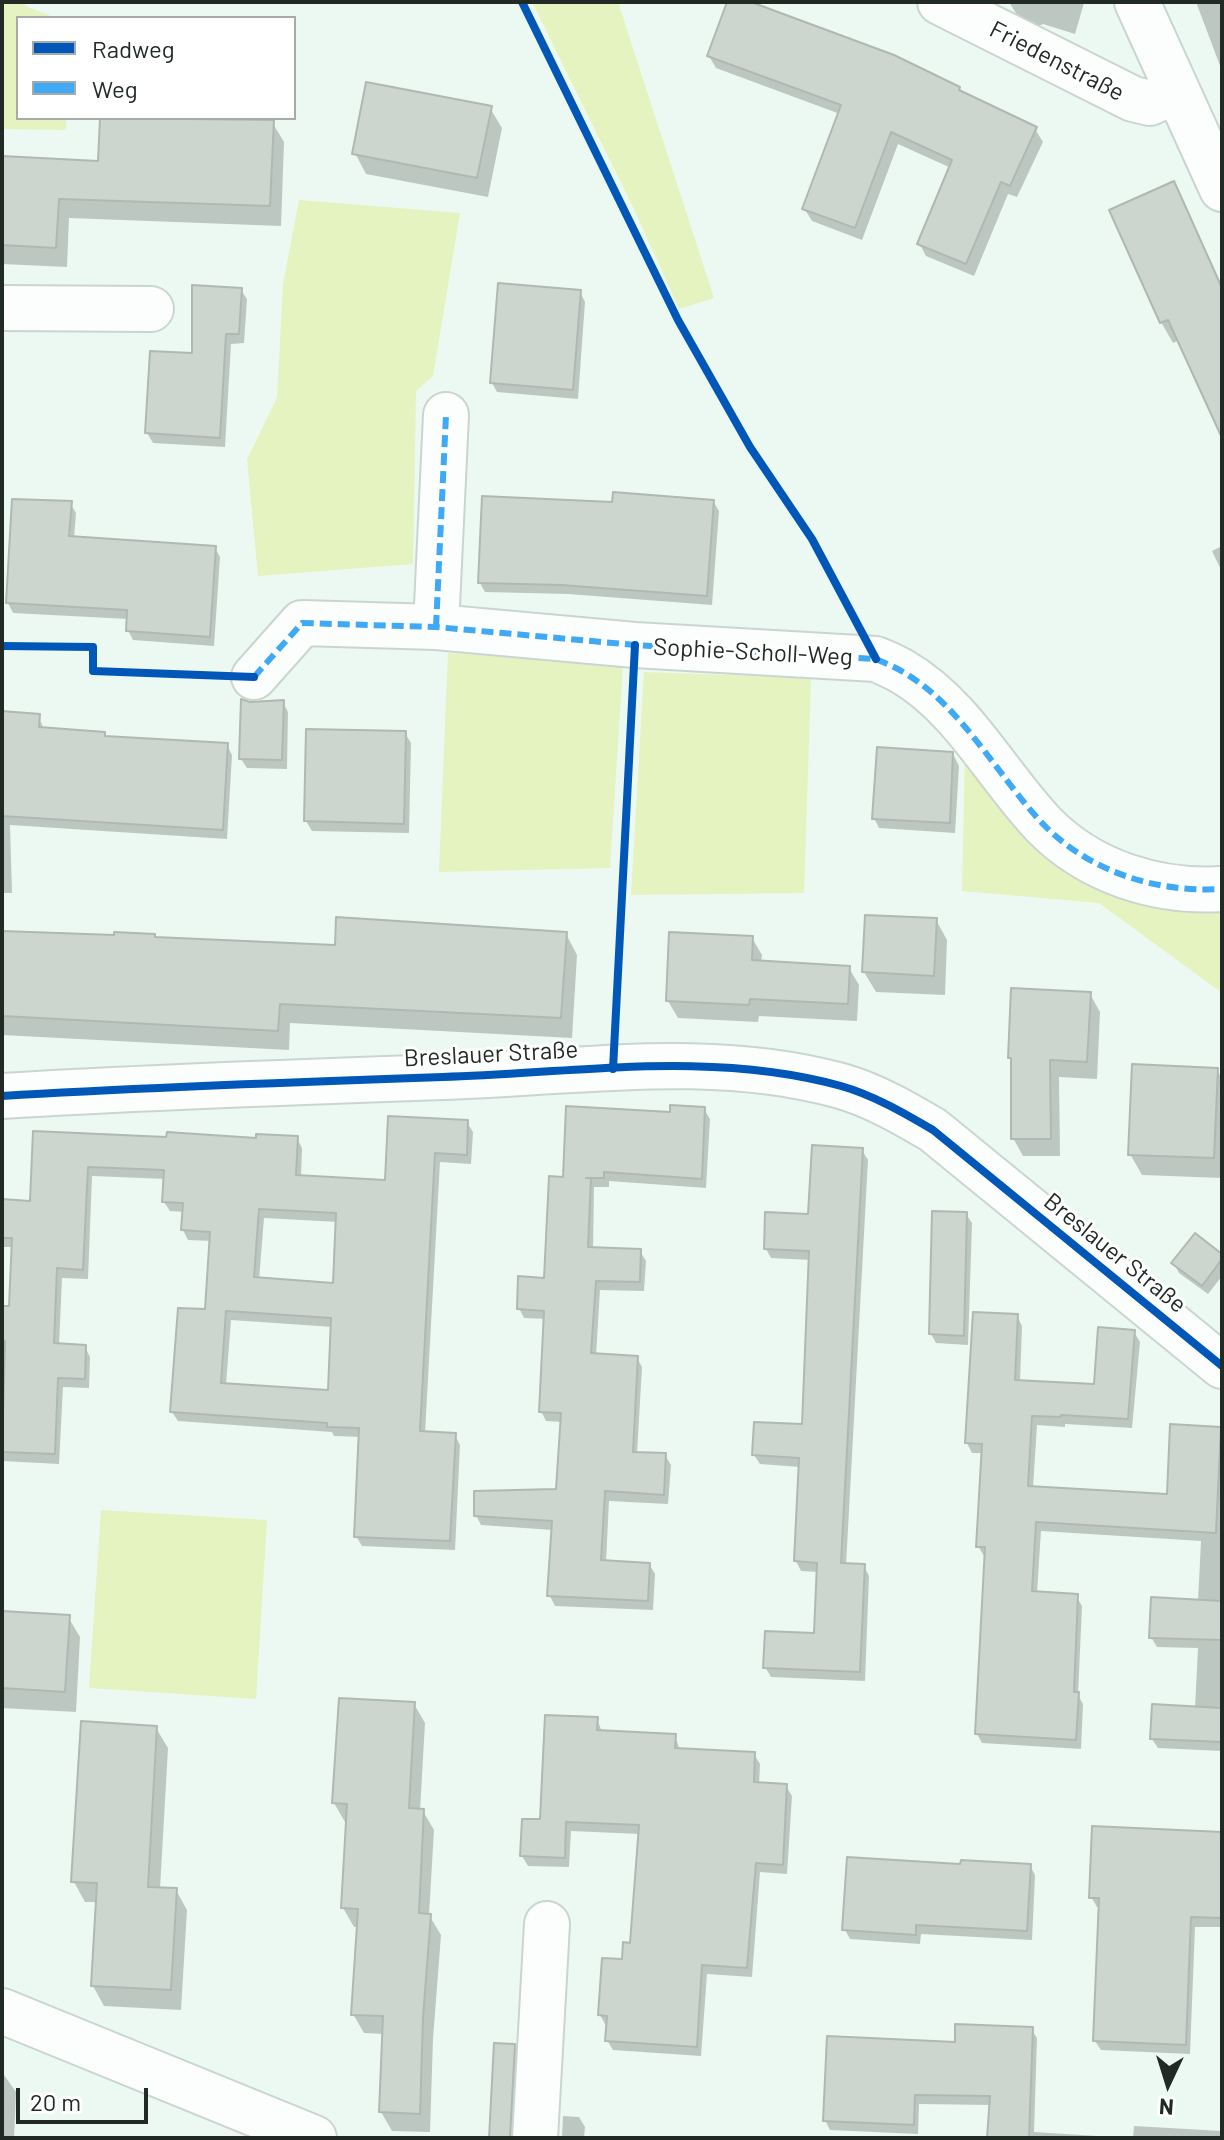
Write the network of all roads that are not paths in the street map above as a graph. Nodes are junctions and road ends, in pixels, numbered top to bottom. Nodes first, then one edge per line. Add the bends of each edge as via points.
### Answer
1 (940, 2) edge
2 (1137, 2) edge
3 (1177, 90) junction
4 (1222, 189) edge
5 (2, 308) edge
6 (151, 309) dead end
7 (446, 415) dead end
8 (436, 627) junction
9 (254, 677) dead end
10 (1222, 889) edge
11 (2, 1096) edge
12 (1222, 1366) edge
13 (547, 1924) dead end
14 (2, 2011) edge
15 (314, 2138) edge
16 (535, 2138) edge

1 - 3 street, Friedenstraße via 1133,99 1150,103
2 - 3 street
3 - 4 street
5 - 6 street
7 - 8 street
8 - 9 street, Sophie-Scholl-Weg via 302,623
8 - 10 street, Sophie-Scholl-Weg via 876,659 904,672 937,699 1043,824 1070,848 1149,885
11 - 12 street, Breslauer Straße via 703,1065 776,1071 844,1087 933,1130
13 - 16 street
14 - 15 street

